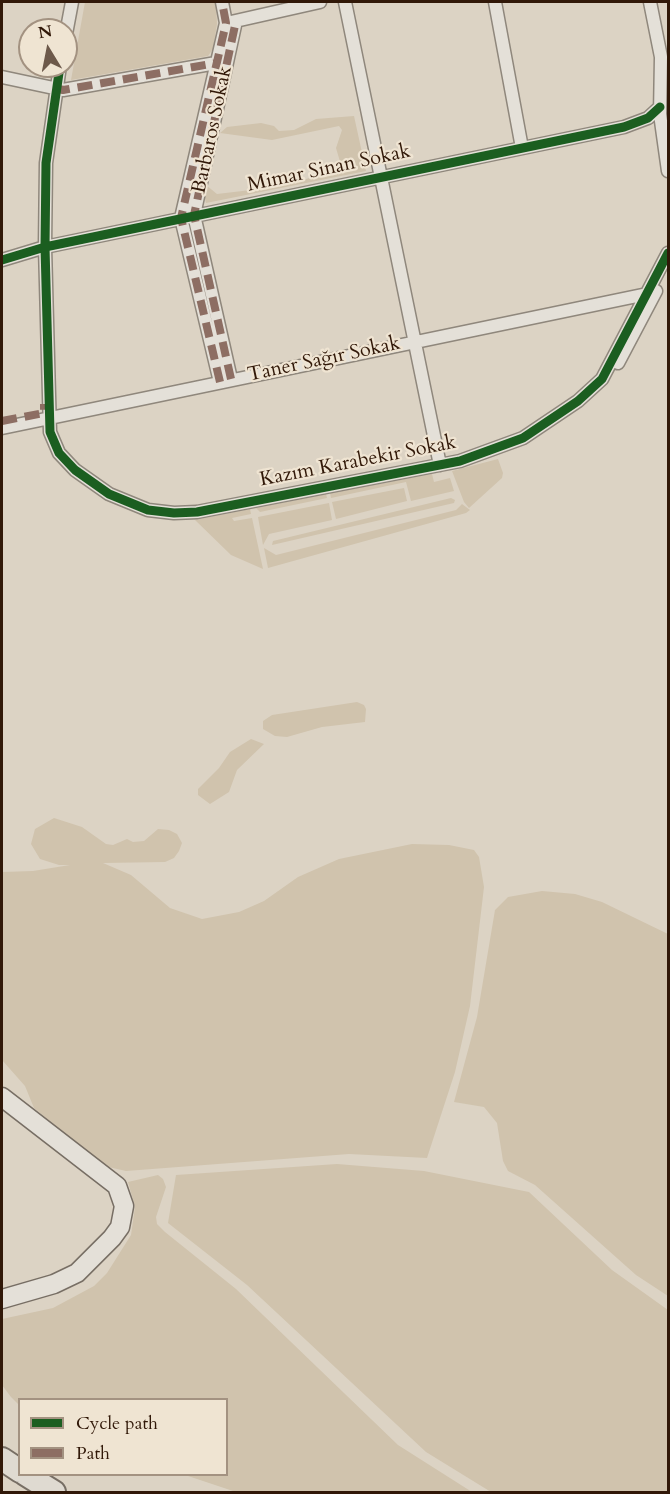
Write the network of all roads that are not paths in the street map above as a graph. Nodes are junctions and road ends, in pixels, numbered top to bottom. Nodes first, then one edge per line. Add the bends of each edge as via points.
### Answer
1 (72, 2) edge
2 (222, 2) edge
3 (320, 2) edge
4 (345, 2) edge
5 (495, 2) edge
6 (650, 2) edge
7 (69, 18) edge
8 (231, 22) junction
9 (216, 63) junction
10 (2, 77) edge
11 (58, 78) edge
12 (56, 88) junction
13 (660, 107) junction
14 (522, 148) junction
15 (669, 171) edge
16 (381, 177) junction
17 (194, 215) junction
18 (181, 218) junction
19 (45, 247) junction
20 (669, 253) edge
21 (2, 261) edge
22 (2, 267) edge
23 (653, 282) junction
24 (647, 294) junction
25 (415, 342) junction
26 (226, 381) junction
27 (50, 417) junction
28 (2, 422) edge
29 (2, 428) edge
30 (440, 465) junction
31 (125, 501) junction
32 (2, 1097) edge
33 (2, 1299) edge
34 (2, 1459) edge
35 (18, 1470) edge
36 (28, 1476) edge
37 (53, 1491) edge

1 - 7 street
2 - 8 street
3 - 8 street
4 - 16 street
5 - 14 street
6 - 13 street via 662,72
8 - 9 street
8 - 17 street, Barbaros Sokak
9 - 12 street via 63,90
9 - 18 street
10 - 12 street
11 - 12 street, Kazım Karabekir Sokak
12 - 19 street, Kazım Karabekir Sokak via 46,163
13 - 14 street, Mimar Sinan Sokak via 648,118 624,127
13 - 15 street
14 - 16 street, Mimar Sinan Sokak
16 - 17 street, Mimar Sinan Sokak
16 - 25 street
17 - 18 street, Mimar Sinan Sokak
17 - 26 street, Barbaros Sokak
18 - 19 street, Mimar Sinan Sokak
18 - 26 street
19 - 21 street, Mimar Sinan Sokak
19 - 27 street, Kazım Karabekir Sokak
20 - 23 street, Kazım Karabekir Sokak
22 - 28 street via 38,256 44,413
23 - 24 street, Kazım Karabekir Sokak
23 - 31 street via 657,290 649,307 602,388 554,425 510,451 455,468 194,519 144,516 123,508
24 - 25 street, Taner Sağır Sokak
24 - 30 street, Kazım Karabekir Sokak via 602,379 578,401 523,438
25 - 26 street, Taner Sağır Sokak
25 - 30 street
26 - 27 street, Taner Sağır Sokak
27 - 29 street, Taner Sağır Sokak
27 - 31 street, Kazım Karabekir Sokak via 53,442 66,462 89,481
30 - 31 street, Kazım Karabekir Sokak via 197,512 155,511
32 - 33 street via 117,1186 124,1206 120,1227 77,1273
34 - 35 highway
36 - 37 highway

